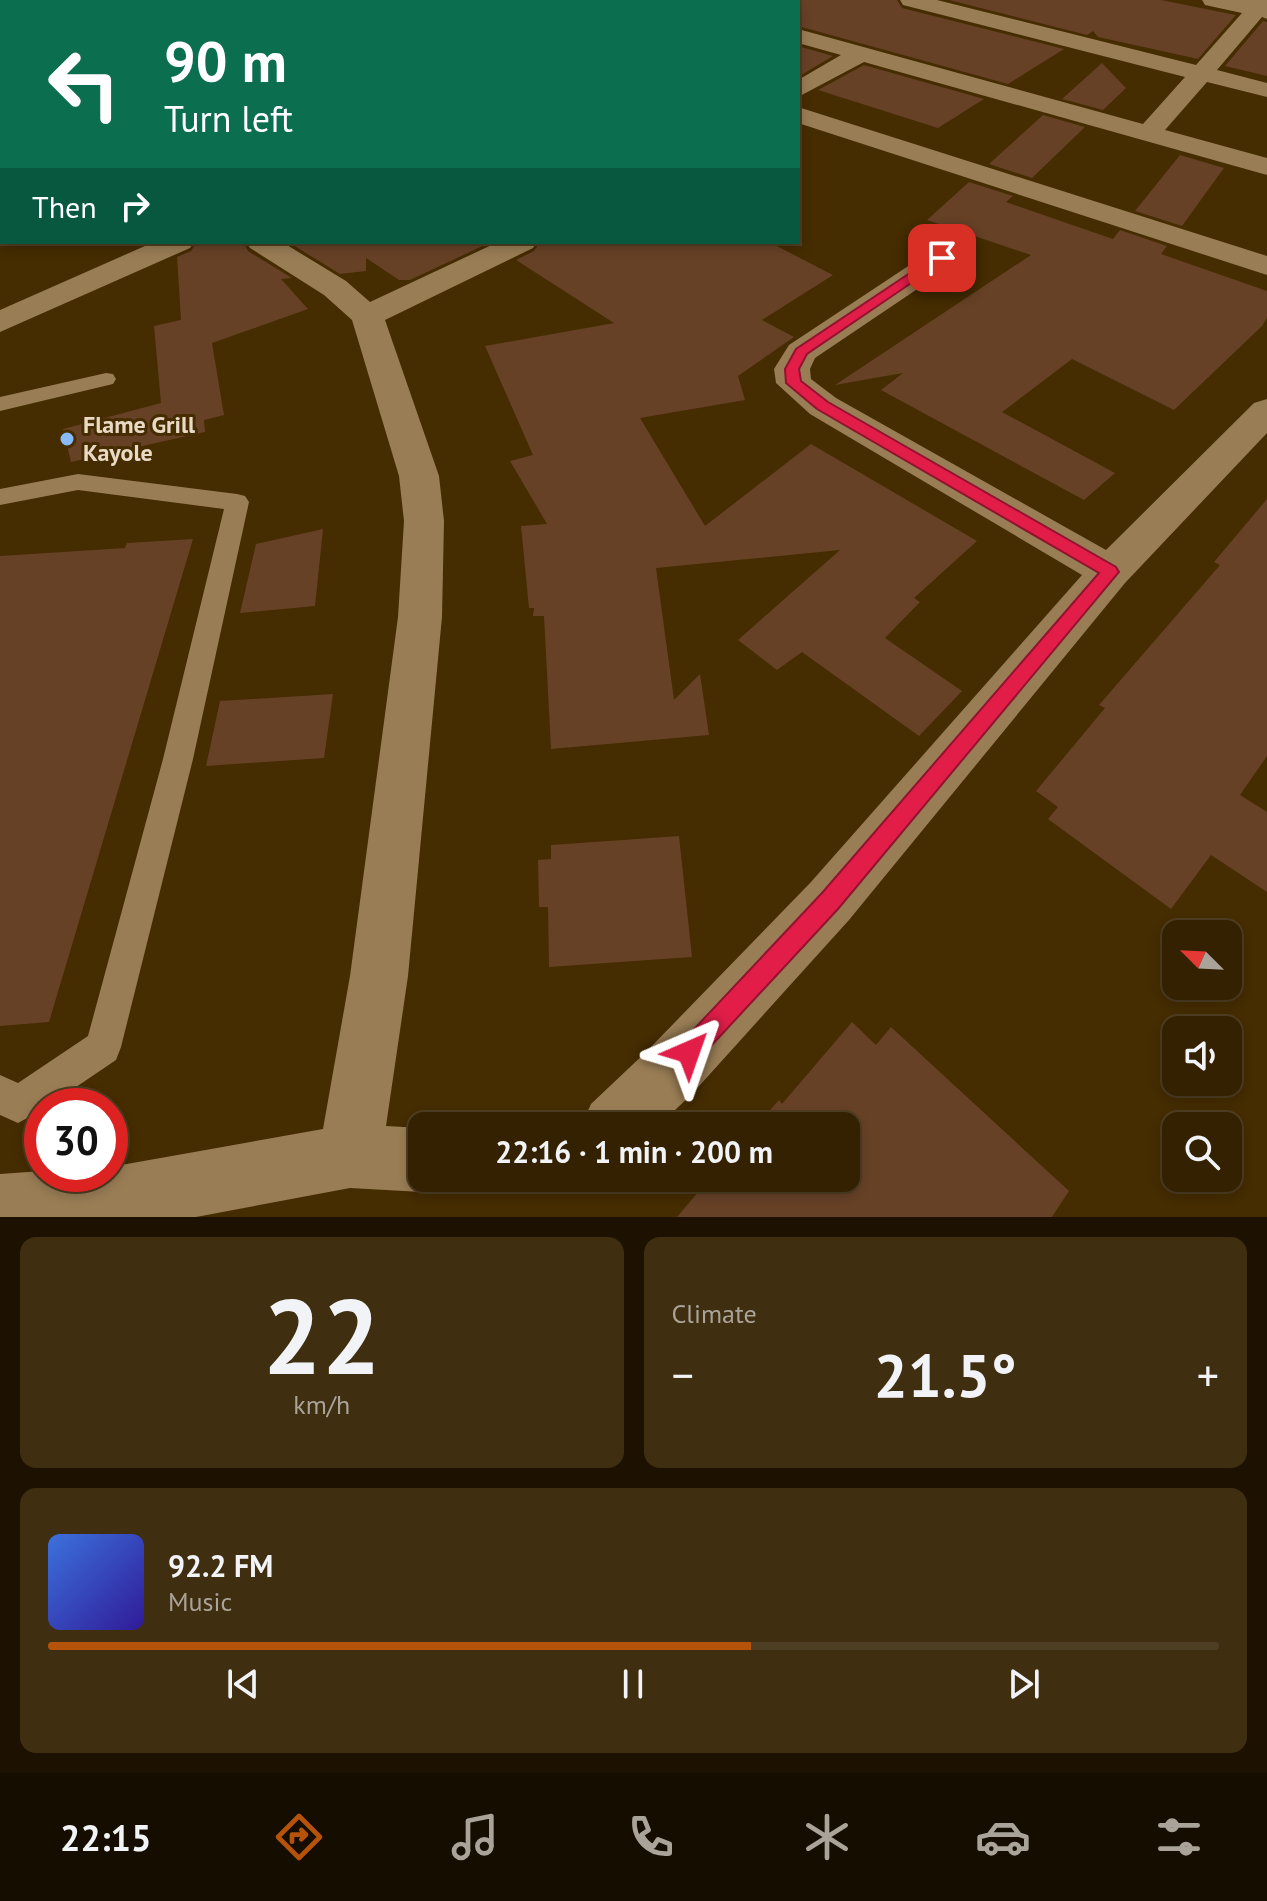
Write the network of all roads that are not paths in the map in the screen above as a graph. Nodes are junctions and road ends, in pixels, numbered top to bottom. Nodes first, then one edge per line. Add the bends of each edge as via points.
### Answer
1 (911, 0) edge
2 (1213, 0) edge
3 (1263, 7) edge
4 (800, 37) edge
5 (861, 54) junction
6 (1201, 73) junction
7 (800, 89) edge
8 (1267, 90) edge
9 (800, 116) edge
10 (1150, 132) junction
11 (1267, 167) edge
12 (175, 244) edge
13 (264, 244) edge
14 (518, 244) edge
15 (942, 258) dead end
16 (1267, 266) edge
17 (367, 316) junction
18 (0, 322) edge
19 (106, 379) dead end
20 (0, 404) edge
21 (1267, 411) edge
22 (0, 497) edge
23 (1110, 572) junction
24 (0, 1093) edge
25 (628, 1112) edge
26 (350, 1156) junction
27 (408, 1159) edge
28 (0, 1207) edge
29 (115, 1208) edge

1 - 6 street
2 - 3 street
3 - 6 street
4 - 5 street
5 - 7 street
5 - 10 street
6 - 8 street
6 - 10 street
9 - 16 street
10 - 11 street
12 - 18 street
13 - 17 street via 335,288
14 - 17 street
15 - 23 street via 801,352 792,369 794,383 823,406
17 - 26 street via 419,476 424,521 420,617 379,976
19 - 20 lane
21 - 23 street
22 - 24 lane via 78,482 237,502 178,759 103,1047 18,1105
23 - 25 street via 830,901
26 - 27 street
26 - 29 street
28 - 29 street

